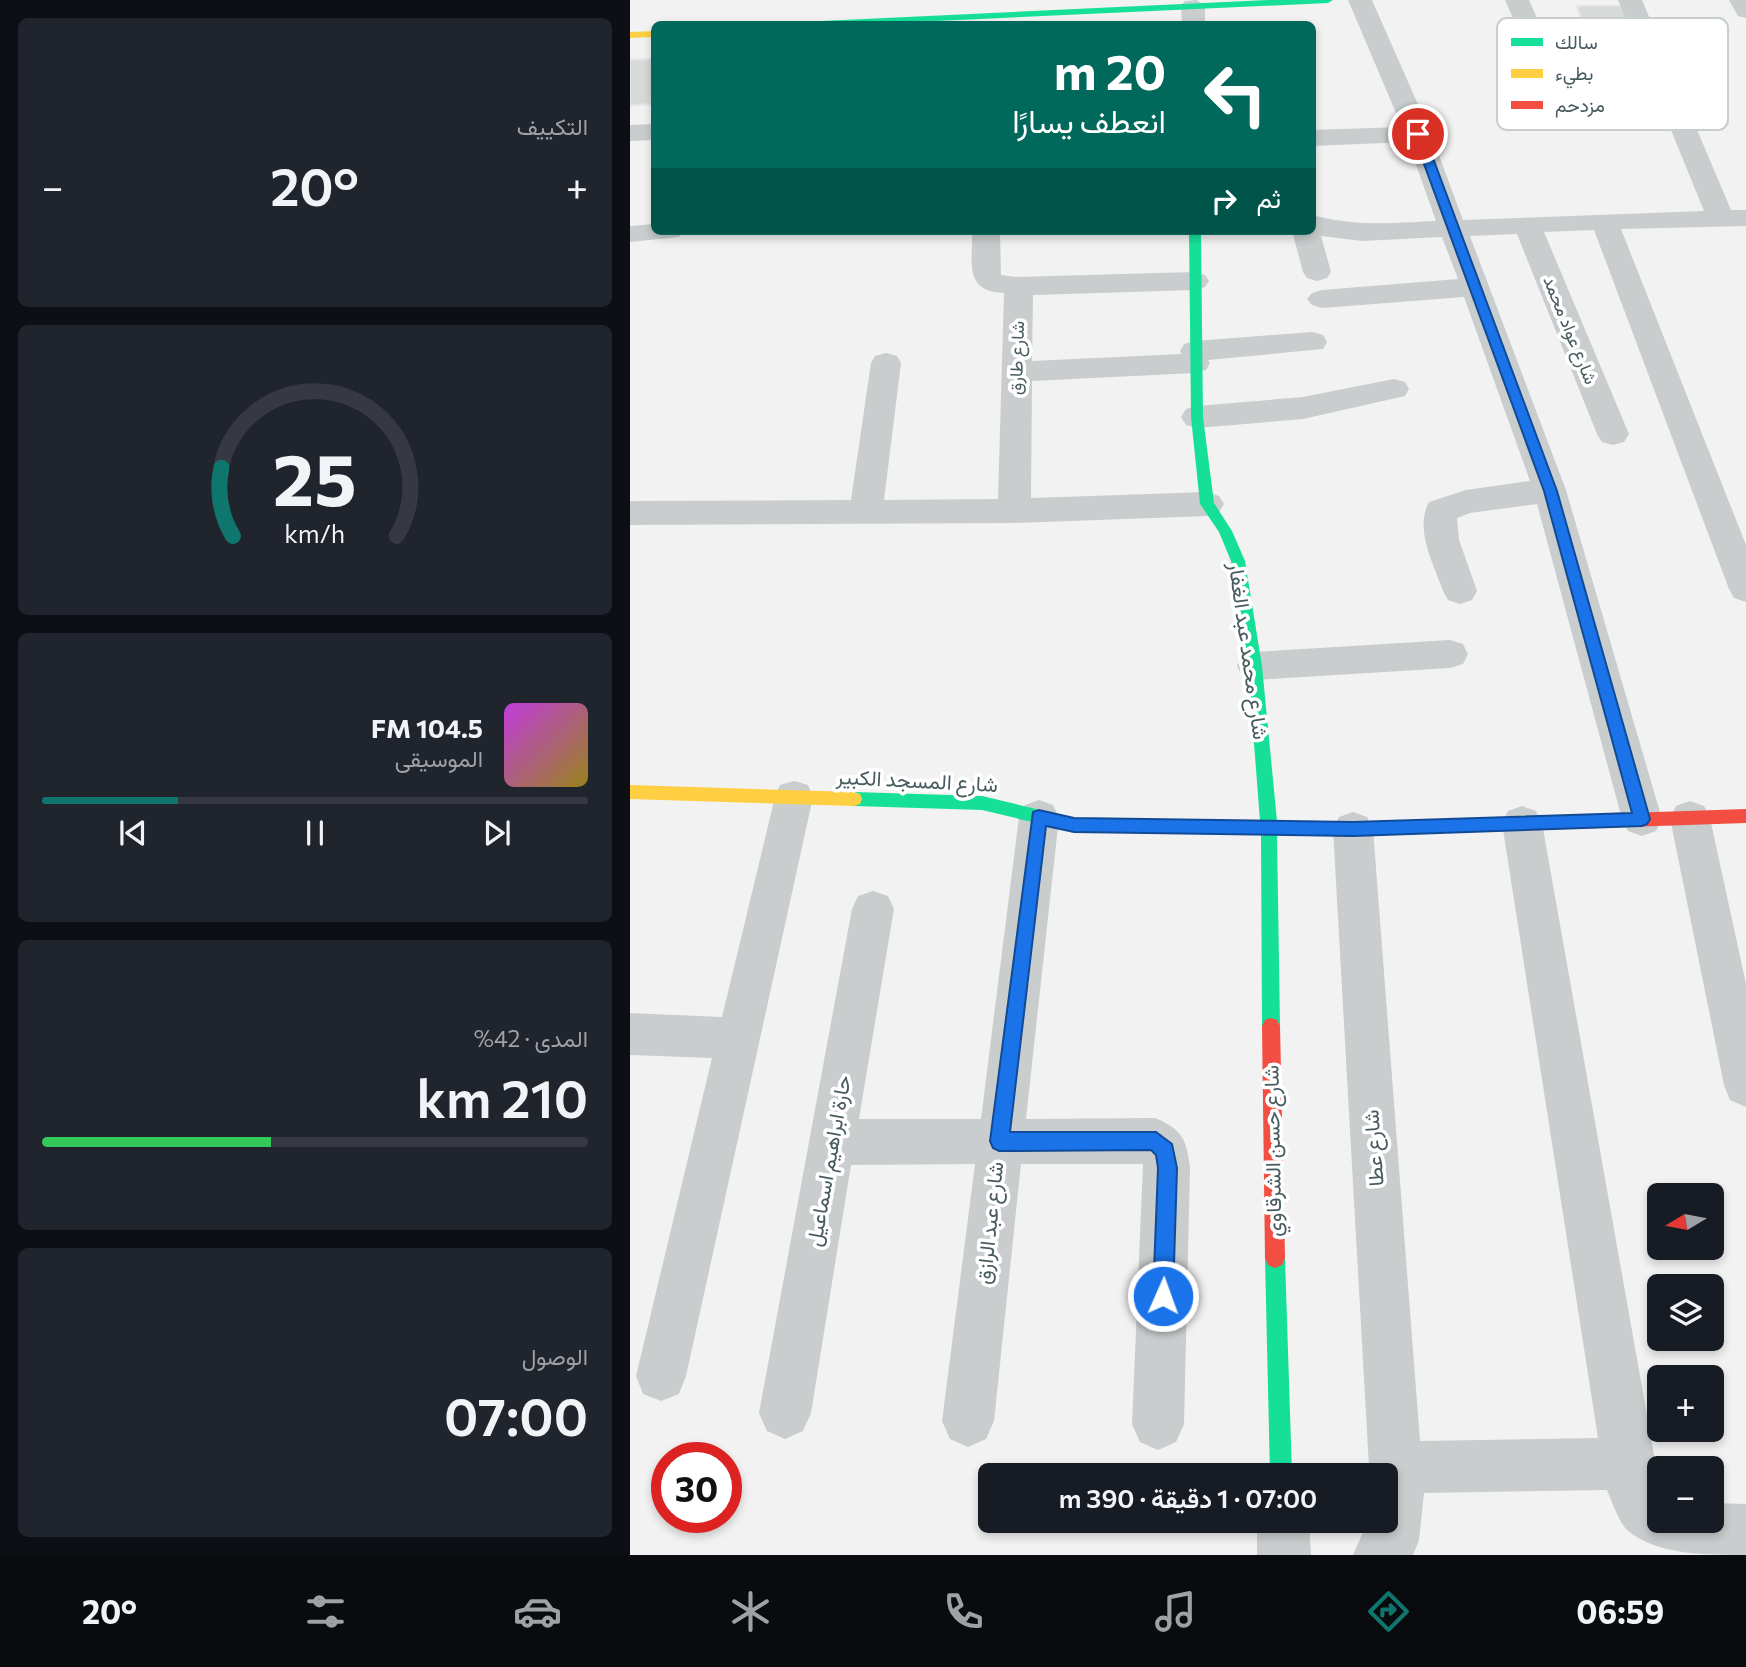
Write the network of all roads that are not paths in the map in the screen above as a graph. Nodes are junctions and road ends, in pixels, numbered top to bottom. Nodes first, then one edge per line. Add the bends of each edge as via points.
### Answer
1 (1328, 0) edge
2 (1360, 0) edge
3 (1517, 0) edge
4 (1630, 0) edge
5 (1741, 0) edge
6 (1304, 1) edge
7 (1746, 12) edge
8 (1193, 15) edge
9 (1525, 18) edge
10 (1639, 18) edge
11 (946, 21) edge
12 (651, 34) edge
13 (630, 36) edge
14 (1692, 130) edge
15 (651, 132) edge
16 (630, 133) edge
17 (1418, 134) junction
18 (1316, 138) edge
19 (1734, 219) edge
20 (1604, 221) junction
21 (1316, 224) edge
22 (1527, 225) junction
23 (1454, 228) junction
24 (651, 232) edge
25 (630, 233) edge
26 (986, 235) edge
27 (1195, 235) edge
28 (1307, 235) edge
29 (1195, 281) junction
30 (1016, 286) junction
31 (1476, 287) junction
32 (1312, 342) dead end
33 (1195, 357) junction
34 (886, 363) dead end
35 (1017, 372) junction
36 (1394, 389) dead end
37 (1197, 417) junction
38 (1613, 434) dead end
39 (1550, 491) junction
40 (1208, 504) junction
41 (866, 510) junction
42 (1014, 511) junction
43 (630, 513) edge
44 (1746, 589) edge
45 (1460, 591) dead end
46 (1450, 654) dead end
47 (1255, 666) junction
48 (630, 792) edge
49 (794, 797) junction
50 (1039, 817) junction
51 (1746, 817) edge
52 (1690, 818) junction
53 (1642, 819) junction
54 (1522, 823) junction
55 (1269, 827) junction
56 (1353, 829) junction
57 (873, 909) dead end
58 (630, 1034) edge
59 (740, 1039) junction
60 (1746, 1085) edge
61 (999, 1141) junction
62 (832, 1142) junction
63 (661, 1376) dead end
64 (785, 1413) dead end
65 (968, 1421) dead end
66 (1158, 1424) dead end
67 (1281, 1463) edge
68 (1395, 1463) edge
69 (1628, 1464) junction
70 (1398, 1467) edge
71 (1746, 1531) edge
72 (1283, 1533) edge
73 (1393, 1533) edge
74 (1284, 1555) edge
75 (1380, 1555) edge

1 - 6 street
2 - 17 street
3 - 9 street
4 - 10 street
5 - 7 street
6 - 8 street
8 - 11 street
12 - 13 street
14 - 19 street
15 - 16 street
17 - 18 street
17 - 23 street
19 - 20 street
20 - 22 street
20 - 44 street
21 - 23 street via 1362,233
22 - 23 street
22 - 38 street, شارع عواد محمد
23 - 31 street
24 - 25 street
26 - 30 street via 987,279
27 - 29 street, شارع محمد عبد الغفار
28 - 31 street via 1320,285
29 - 30 street
29 - 33 street, شارع محمد عبد الغفار
30 - 35 street, شارع طارق via 1020,293
31 - 39 street
32 - 33 street
33 - 35 street
33 - 37 street, شارع محمد عبد الغفار
34 - 41 street
35 - 42 street, شارع طارق
36 - 37 street via 1303,408
37 - 40 street, شارع محمد عبد الغفار
39 - 45 street via 1466,502 1441,510 1441,531
39 - 53 street
40 - 42 street
40 - 47 street, شارع محمد عبد الغفار via 1238,561
41 - 42 street
41 - 43 street
46 - 47 street
47 - 55 street, شارع محمد عبد الغفار
48 - 49 street, شارع المسجد الكبير
49 - 50 street, شارع المسجد الكبير via 982,803
49 - 59 street
50 - 55 street, شارع المسجد الكبير via 1074,825
50 - 61 street, شارع عبد الرازق
51 - 52 street, شارع المسجد الكبير
52 - 53 street, شارع المسجد الكبير
52 - 60 street
53 - 54 street, شارع المسجد الكبير
54 - 56 street, شارع المسجد الكبير
54 - 69 street
55 - 56 street, شارع المسجد الكبير
55 - 67 street, شارع حسن الشرقاوي
56 - 68 street, شارع عطا
57 - 62 street, حارة ابراهيم اسماعيل
58 - 59 street
59 - 63 street
61 - 62 street
61 - 65 street, شارع عبد الرازق
61 - 66 street via 1142,1139 1156,1141 1165,1151
62 - 64 street, حارة ابراهيم اسماعيل
69 - 70 street
69 - 71 street via 1631,1484 1645,1511 1668,1528
72 - 74 street
73 - 75 street, شارع عطا

